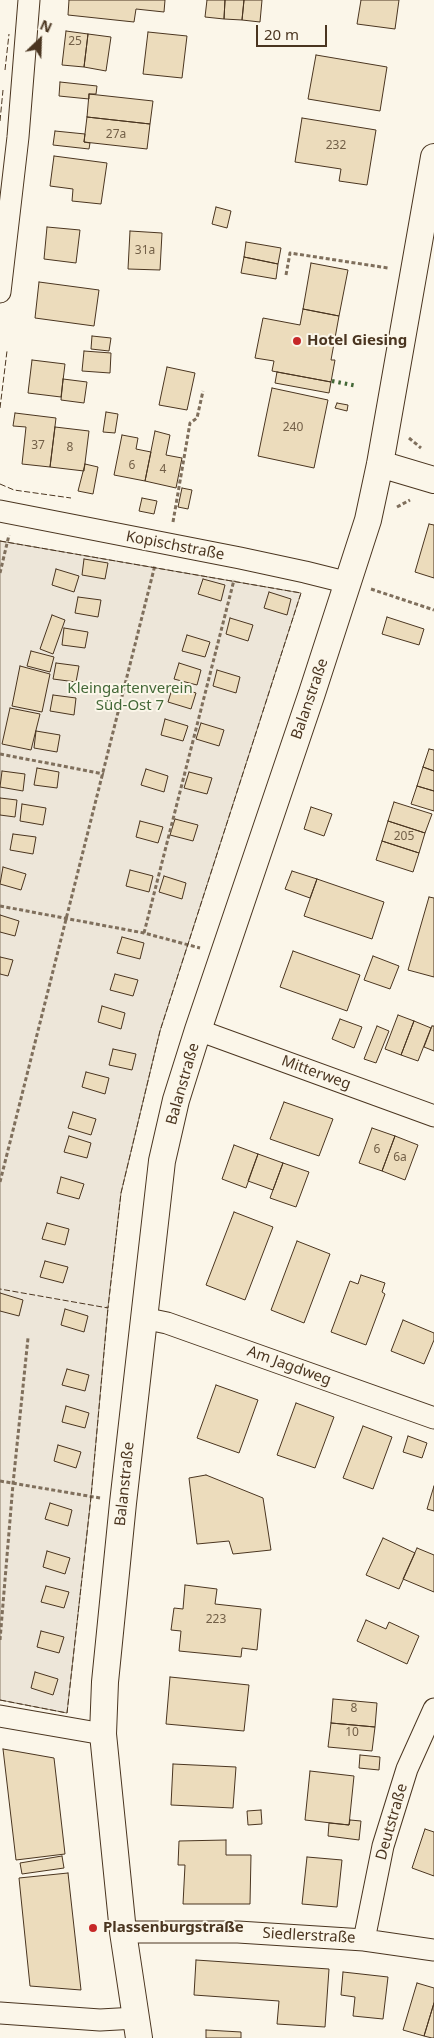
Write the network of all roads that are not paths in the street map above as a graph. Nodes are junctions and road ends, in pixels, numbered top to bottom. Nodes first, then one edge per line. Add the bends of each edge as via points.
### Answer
1 (29, 0) edge
2 (434, 157) edge
3 (0, 292) edge
4 (380, 464) junction
5 (434, 480) edge
6 (0, 511) edge
7 (361, 587) junction
8 (198, 1030) junction
9 (434, 1116) edge
10 (143, 1318) junction
11 (434, 1418) edge
12 (434, 1709) edge
13 (0, 1716) edge
14 (103, 1734) junction
15 (123, 1932) junction
16 (364, 1940) junction
17 (434, 1950) edge
18 (0, 2013) edge
19 (138, 2028) edge

1 - 3 street via 18,137
2 - 4 street, Balanstraße
4 - 5 street
4 - 7 street, Balanstraße via 368,520
6 - 7 street, Kopischstraße via 296,570
7 - 8 street, Balanstraße
8 - 9 street, Mitterweg
8 - 10 street, Balanstraße via 176,1100 162,1161
10 - 11 street, Am Jagdweg via 167,1323
10 - 14 street, Balanstraße via 104,1682
12 - 16 street, Deutstraße via 407,1769 383,1846
13 - 14 street
14 - 15 street, Balanstraße
15 - 16 street, Siedlerstraße via 238,1932
15 - 19 street, Balanstraße
16 - 17 street, Siedlerstraße
18 - 19 street via 100,2020

